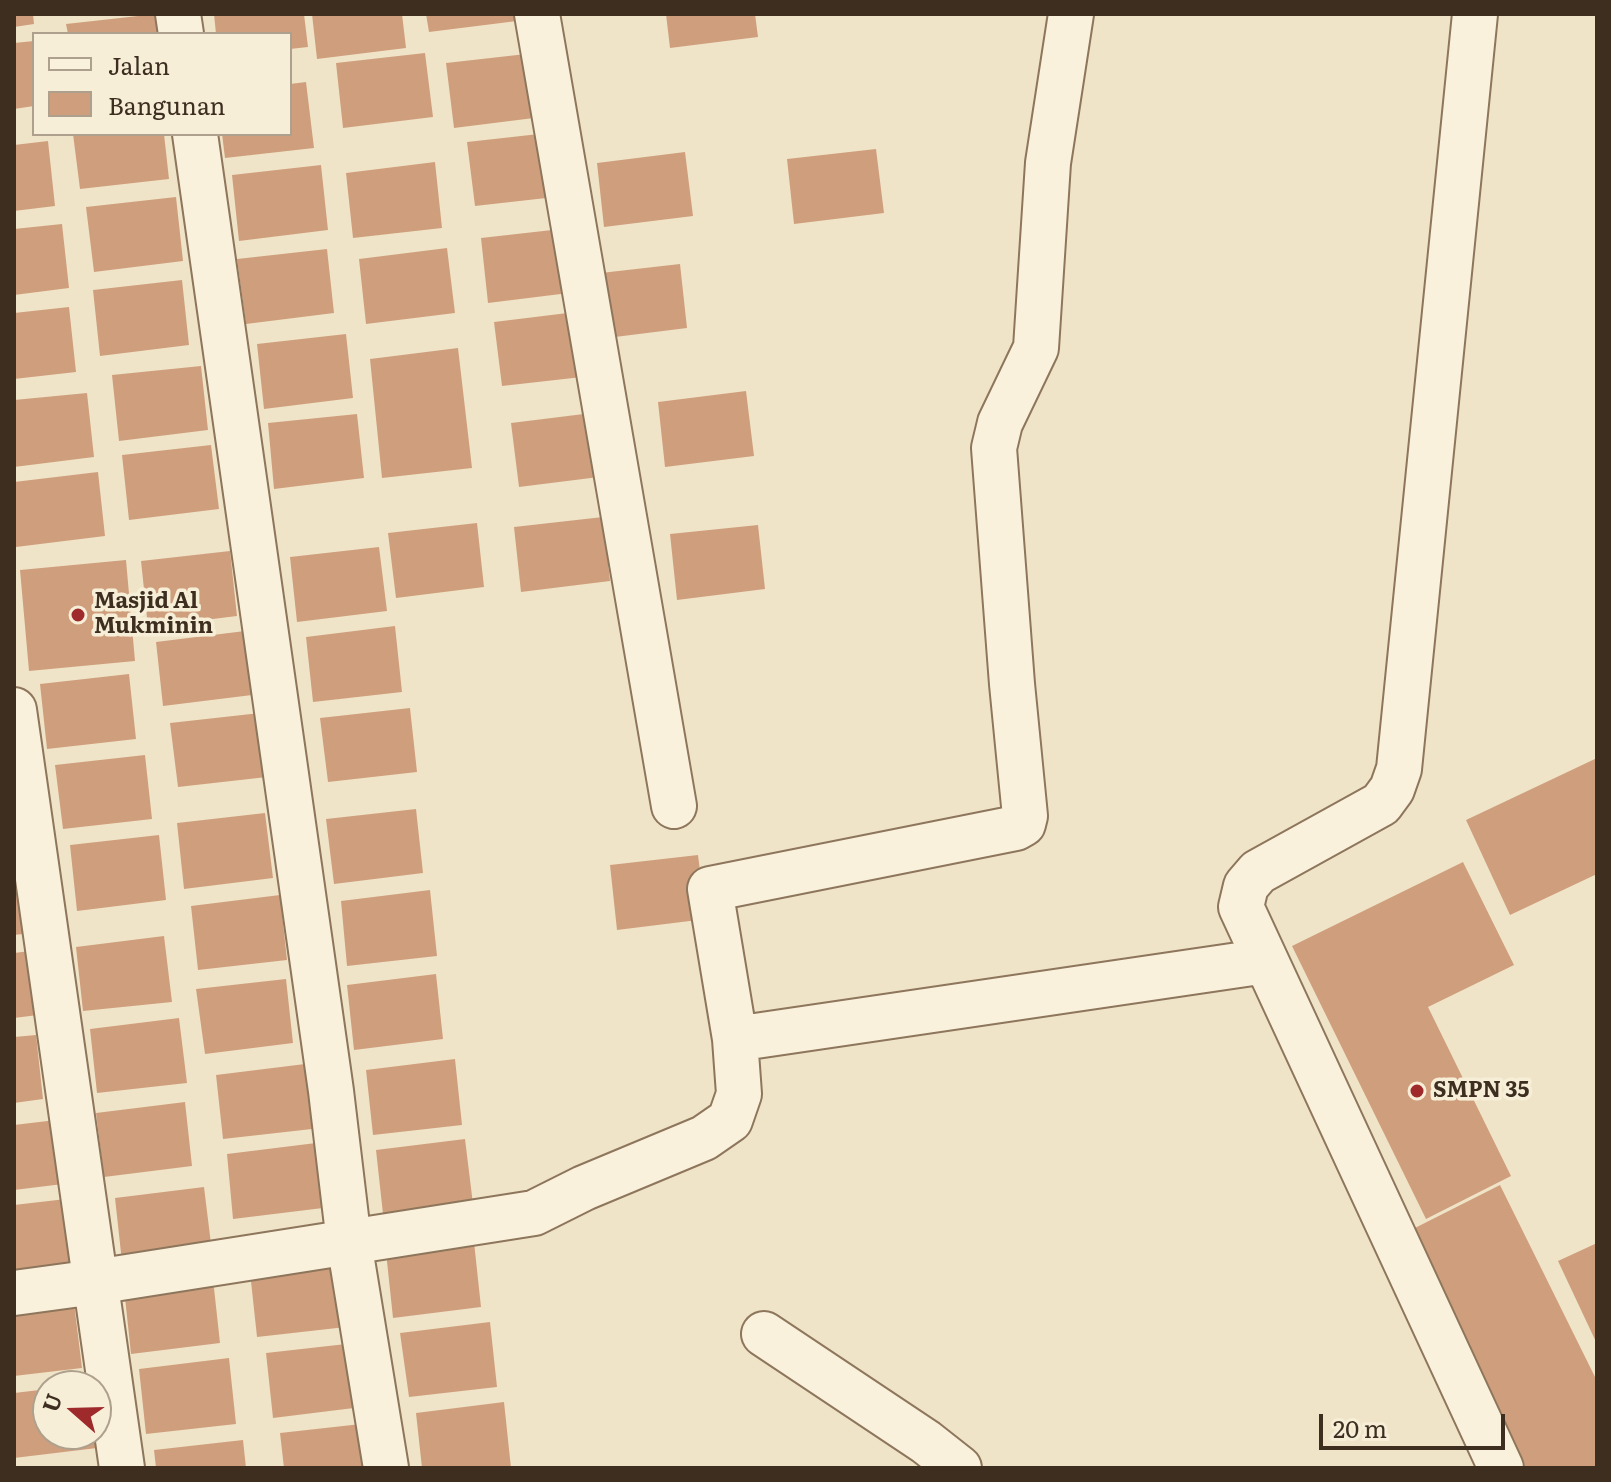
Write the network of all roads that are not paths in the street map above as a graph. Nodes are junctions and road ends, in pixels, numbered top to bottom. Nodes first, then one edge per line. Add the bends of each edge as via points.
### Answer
1 (537, 14) edge
2 (1071, 14) edge
3 (1475, 14) edge
4 (195, 136) edge
5 (14, 710) edge
6 (674, 806) dead end
7 (1266, 961) junction
8 (735, 1039) junction
9 (349, 1242) junction
10 (95, 1282) junction
11 (14, 1293) edge
12 (764, 1334) dead end
13 (122, 1468) edge
14 (386, 1468) edge
15 (959, 1468) edge
16 (1501, 1468) edge

1 - 6 street
2 - 8 street via 1048,163 1036,348 1000,423 994,448 1023,824 710,889
3 - 7 street via 1399,769 1381,804 1258,872 1246,886 1241,907
4 - 9 street
5 - 10 street
7 - 8 street
7 - 16 street
8 - 9 street via 739,1094 730,1120 704,1138 534,1213
9 - 10 street
9 - 14 street
10 - 11 street
10 - 13 street
12 - 15 street

